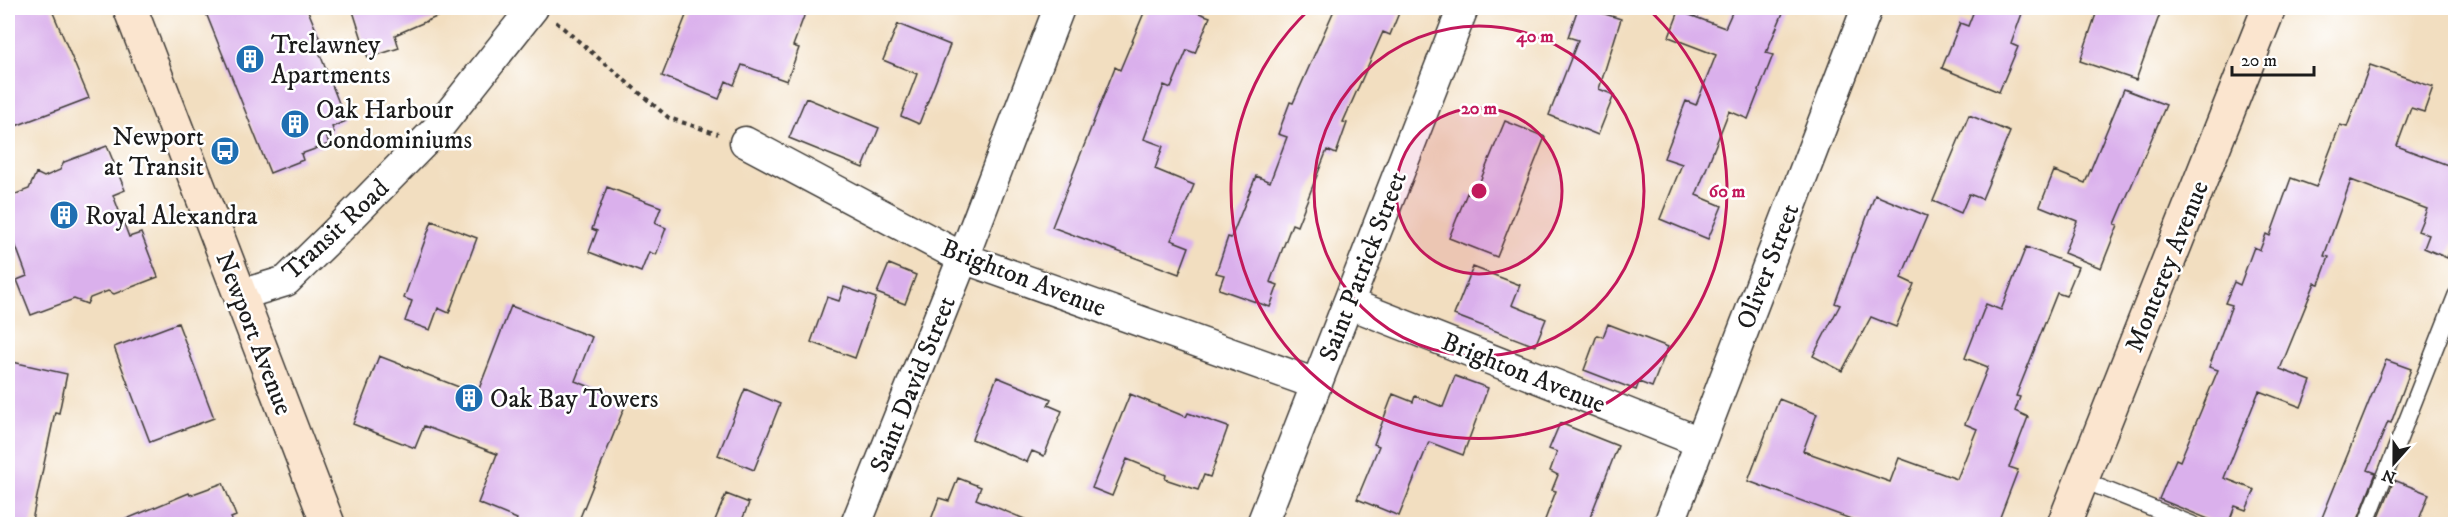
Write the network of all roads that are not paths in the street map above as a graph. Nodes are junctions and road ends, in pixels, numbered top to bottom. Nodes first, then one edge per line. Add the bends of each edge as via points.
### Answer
1 (130, 8) edge
2 (1059, 8) edge
3 (1463, 8) edge
4 (1867, 8) edge
5 (2269, 8) edge
6 (542, 12) edge
7 (745, 142) road end
8 (963, 258) junction
9 (240, 295) junction
10 (2456, 295) edge
11 (1348, 303) junction
12 (1316, 384) junction
13 (1700, 442) junction
14 (2082, 480) junction
15 (1673, 523) edge
16 (328, 525) edge
17 (856, 525) edge
18 (1262, 525) edge
19 (2064, 525) edge
20 (2192, 525) edge
21 (2366, 525) edge

1 - 9 street, Newport Avenue
2 - 8 street, Saint David Street
3 - 11 street, Saint Patrick Street
4 - 13 street, Oliver Street
5 - 14 street, Monterey Avenue
6 - 9 street, Transit Road via 438,128 286,281
7 - 8 street, Brighton Avenue
8 - 12 street, Brighton Avenue
8 - 17 street, Saint David Street
9 - 16 street, Newport Avenue
10 - 21 lane
11 - 12 street, Saint Patrick Street
11 - 13 street, Brighton Avenue
12 - 18 street, Saint Patrick Street
13 - 15 street, Oliver Street
14 - 19 street, Monterey Avenue
14 - 20 lane

